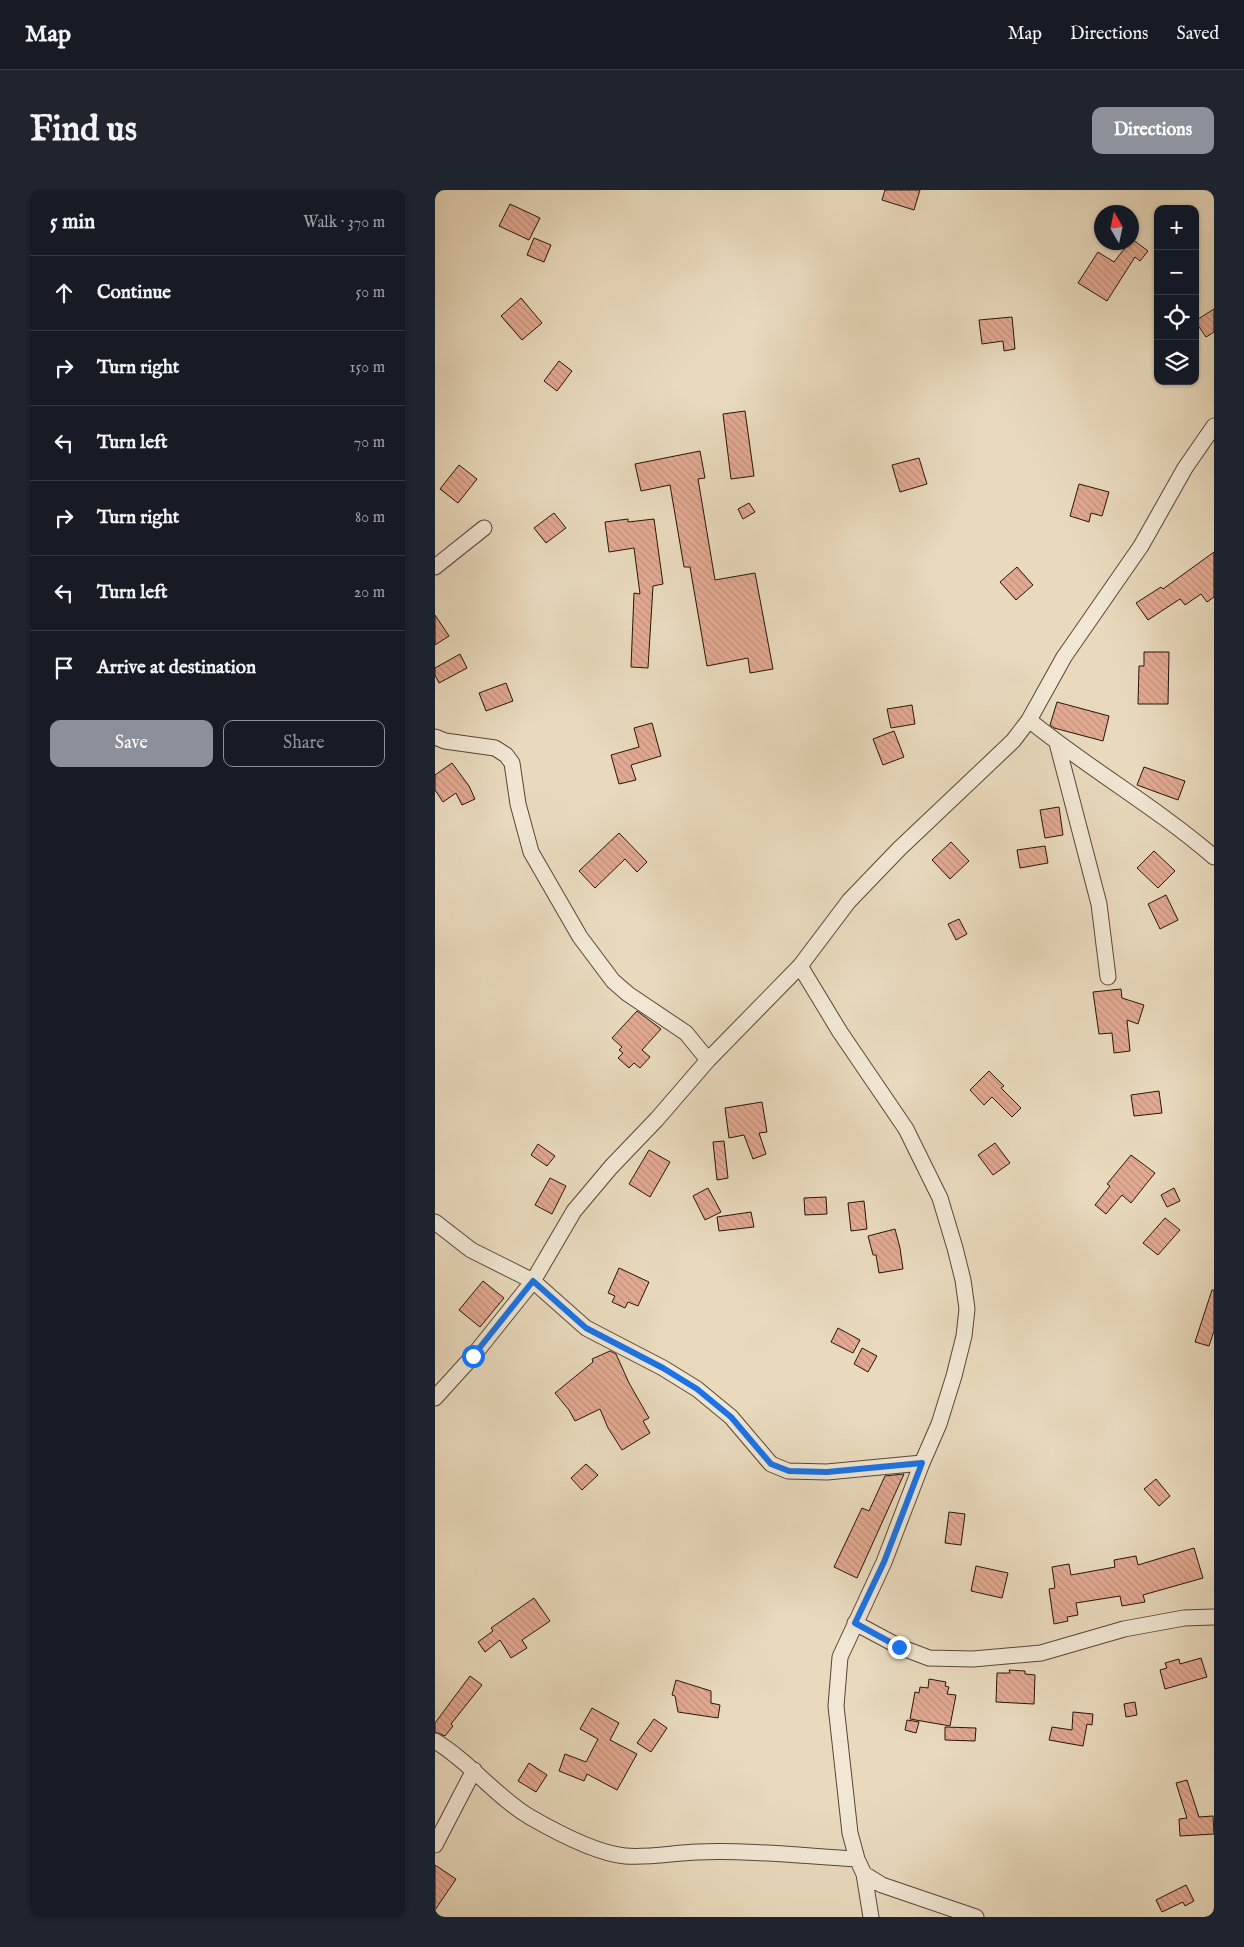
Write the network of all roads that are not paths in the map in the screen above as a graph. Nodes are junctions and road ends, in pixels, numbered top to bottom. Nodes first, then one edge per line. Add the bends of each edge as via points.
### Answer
1 (1214, 426) edge
2 (484, 528) dead end
3 (435, 567) edge
4 (1029, 720) junction
5 (435, 737) edge
6 (1057, 743) junction
7 (1214, 857) edge
8 (800, 966) junction
9 (1108, 977) dead end
10 (709, 1060) junction
11 (435, 1222) edge
12 (533, 1281) junction
13 (435, 1398) edge
14 (922, 1463) junction
15 (1214, 1617) edge
16 (855, 1623) junction
17 (435, 1741) edge
18 (474, 1770) junction
19 (435, 1846) edge
20 (857, 1859) junction
21 (865, 1874) junction
22 (871, 1917) edge
23 (976, 1917) edge

1 - 4 street via 1185,468 1141,546 1064,657
2 - 3 street
4 - 6 street
4 - 8 street via 1013,741 849,901
5 - 10 street via 495,748 506,754 512,763 518,804 531,852 580,937 613,982 686,1033
6 - 7 street via 1188,834
6 - 9 street via 1099,904
8 - 10 street
8 - 14 street via 906,1129 940,1198 963,1280 967,1309 964,1336 955,1376
10 - 12 street via 574,1210
11 - 12 street via 471,1250
12 - 13 street
12 - 14 street via 586,1328 697,1389 731,1417 771,1464 789,1471 827,1472
14 - 16 street via 884,1562
15 - 16 street via 1184,1618 1125,1629 1041,1653 973,1659 929,1658 899,1647
16 - 20 street via 840,1657 836,1706 850,1833
17 - 18 street
18 - 19 street
18 - 20 street via 529,1816 602,1851 625,1856 697,1852
20 - 21 street
21 - 22 street
21 - 23 street via 882,1886

